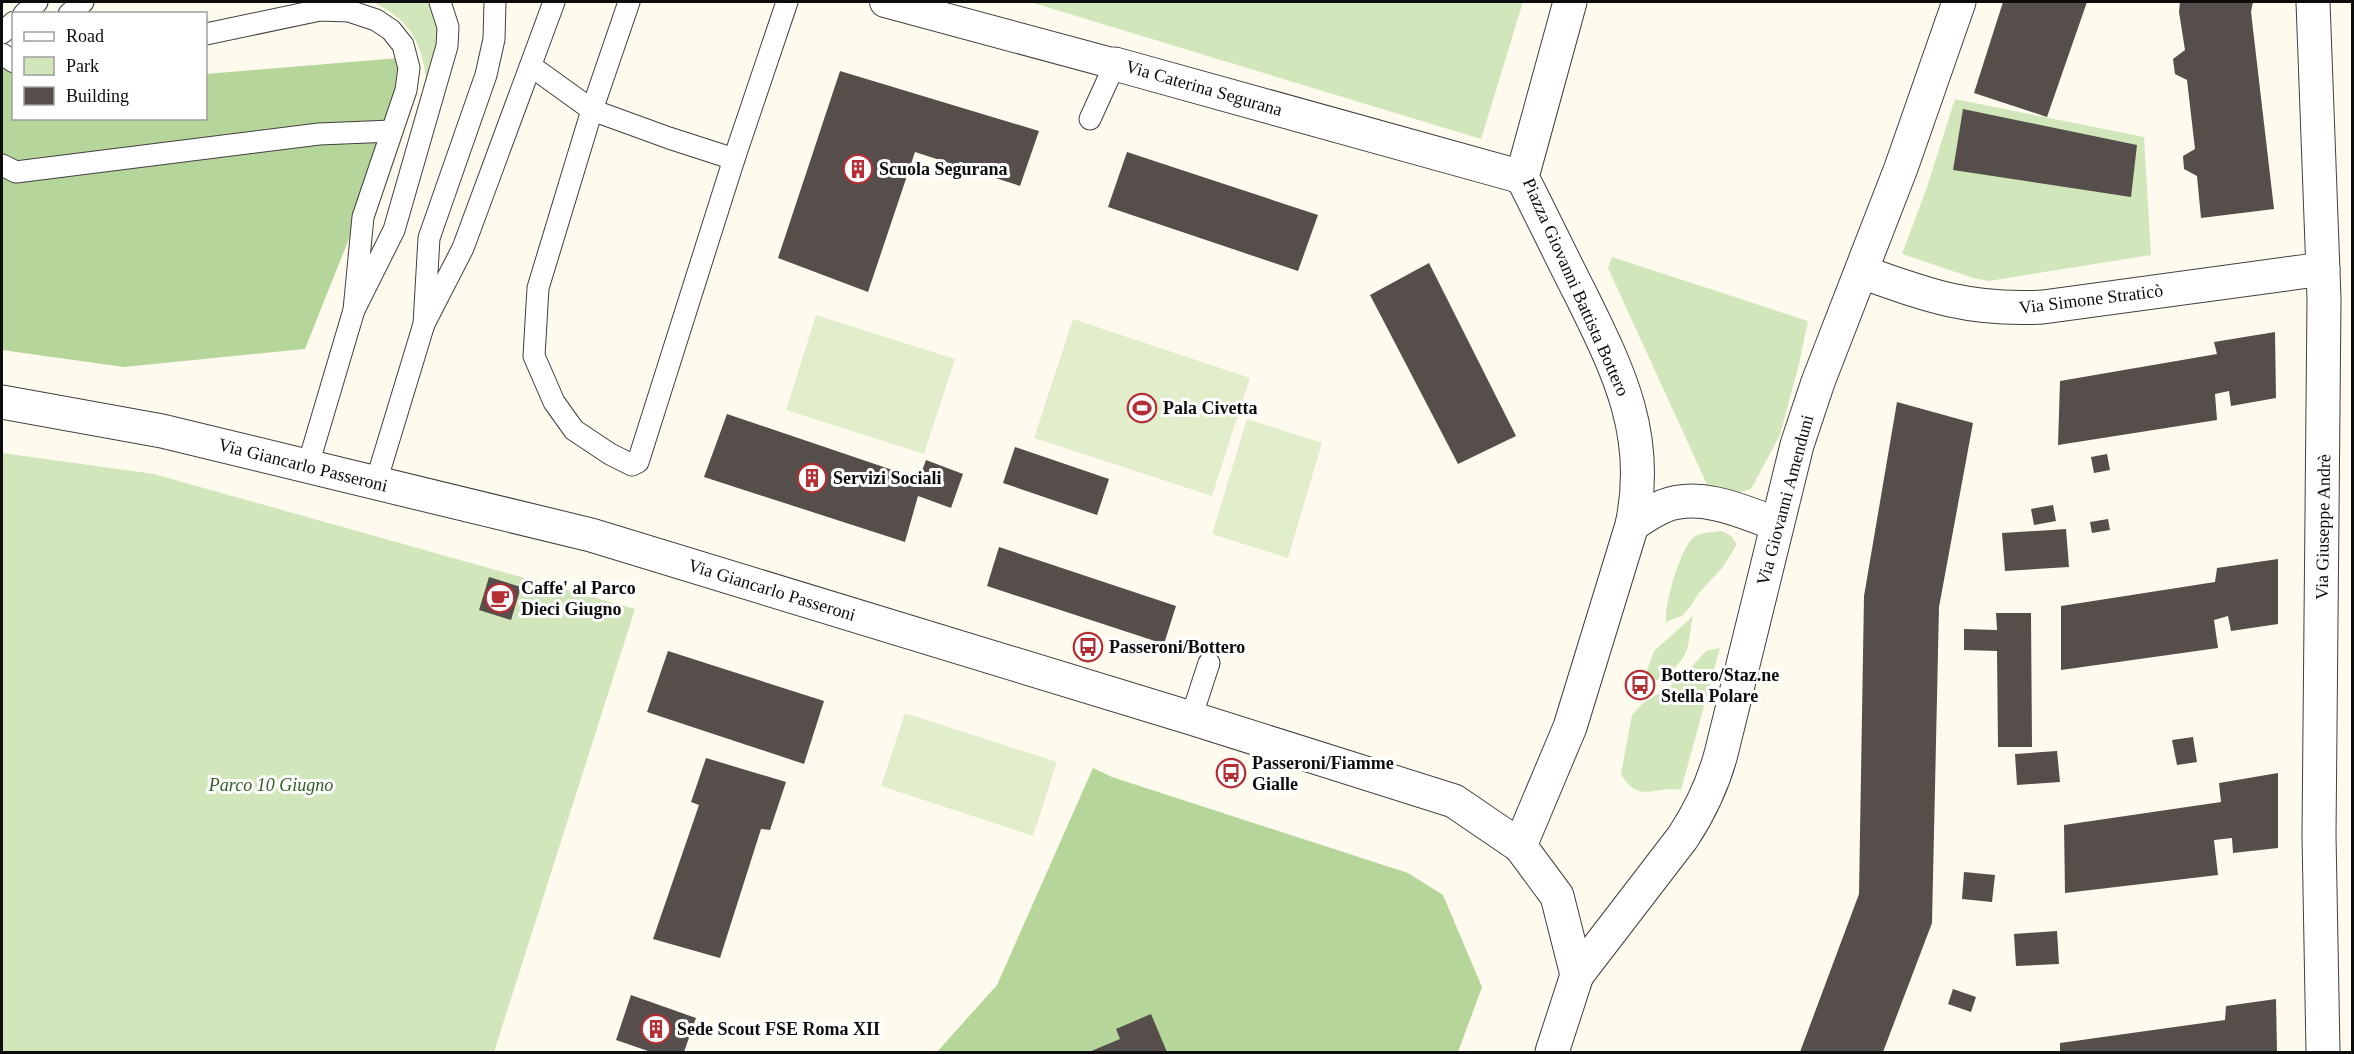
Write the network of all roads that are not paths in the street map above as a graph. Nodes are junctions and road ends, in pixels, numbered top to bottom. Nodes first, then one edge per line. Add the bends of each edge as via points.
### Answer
1 (83, 2) edge
2 (440, 2) edge
3 (495, 2) edge
4 (554, 2) edge
5 (629, 2) edge
6 (787, 2) edge
7 (885, 2) edge
8 (1570, 2) edge
9 (1959, 2) edge
10 (2313, 2) edge
11 (329, 6) edge
12 (71, 12) edge
13 (207, 34) edge
14 (1115, 64) junction
15 (531, 66) junction
16 (592, 110) junction
17 (1090, 119) dead end
18 (392, 131) junction
19 (734, 159) junction
20 (2, 165) edge
21 (1522, 177) junction
22 (2323, 269) junction
23 (1862, 272) junction
24 (354, 310) junction
25 (424, 324) junction
26 (2, 402) edge
27 (308, 465) junction
28 (376, 482) junction
29 (1776, 524) junction
30 (1632, 525) junction
31 (1209, 663) dead end
32 (1191, 718) junction
33 (1520, 846) junction
34 (1577, 975) junction
35 (1552, 1053) edge
36 (2323, 1053) edge

1 - 12 lane
2 - 24 lane via 448,27 447,46 394,230
3 - 25 lane via 494,39 486,75 429,238
4 - 15 lane
5 - 16 lane
6 - 19 lane
7 - 14 street, Via Caterina Segurana
8 - 21 street, Piazza Giovanni Battista Bottero
9 - 23 street, Via Giovanni Amenduni
10 - 22 street, Via Giuseppe Andrè
11 - 13 lane
11 - 18 lane via 376,20 403,45 409,68
14 - 17 lane
14 - 21 street, Via Caterina Segurana
15 - 16 lane
15 - 25 lane via 463,248
16 - 19 lane
16 - 19 lane via 538,288 534,356 554,402 574,430 632,465 638,462
18 - 20 lane via 319,134 16,172
18 - 24 lane via 363,217
21 - 30 street, Piazza Giovanni Battista Bottero via 1626,394 1638,456
22 - 23 street, Via Simone Straticò via 2018,308 1956,303
22 - 36 street, Via Giuseppe Andrè via 2319,823
23 - 29 street, Via Giovanni Amenduni via 1818,382
24 - 27 lane
25 - 28 lane
26 - 27 street, Via Giancarlo Passeroni via 162,431
27 - 28 street, Via Giancarlo Passeroni
28 - 32 street, Via Giancarlo Passeroni via 633,547
29 - 30 street via 1727,507 1693,502 1666,505
29 - 34 street, Via Giovanni Amenduni via 1721,754 1704,802 1674,850
30 - 33 street, Piazza Giovanni Battista Bottero via 1570,727
31 - 32 lane
32 - 33 street, Via Giancarlo Passeroni via 1454,801
33 - 34 street, Via Giancarlo Passeroni via 1557,896
34 - 35 street

